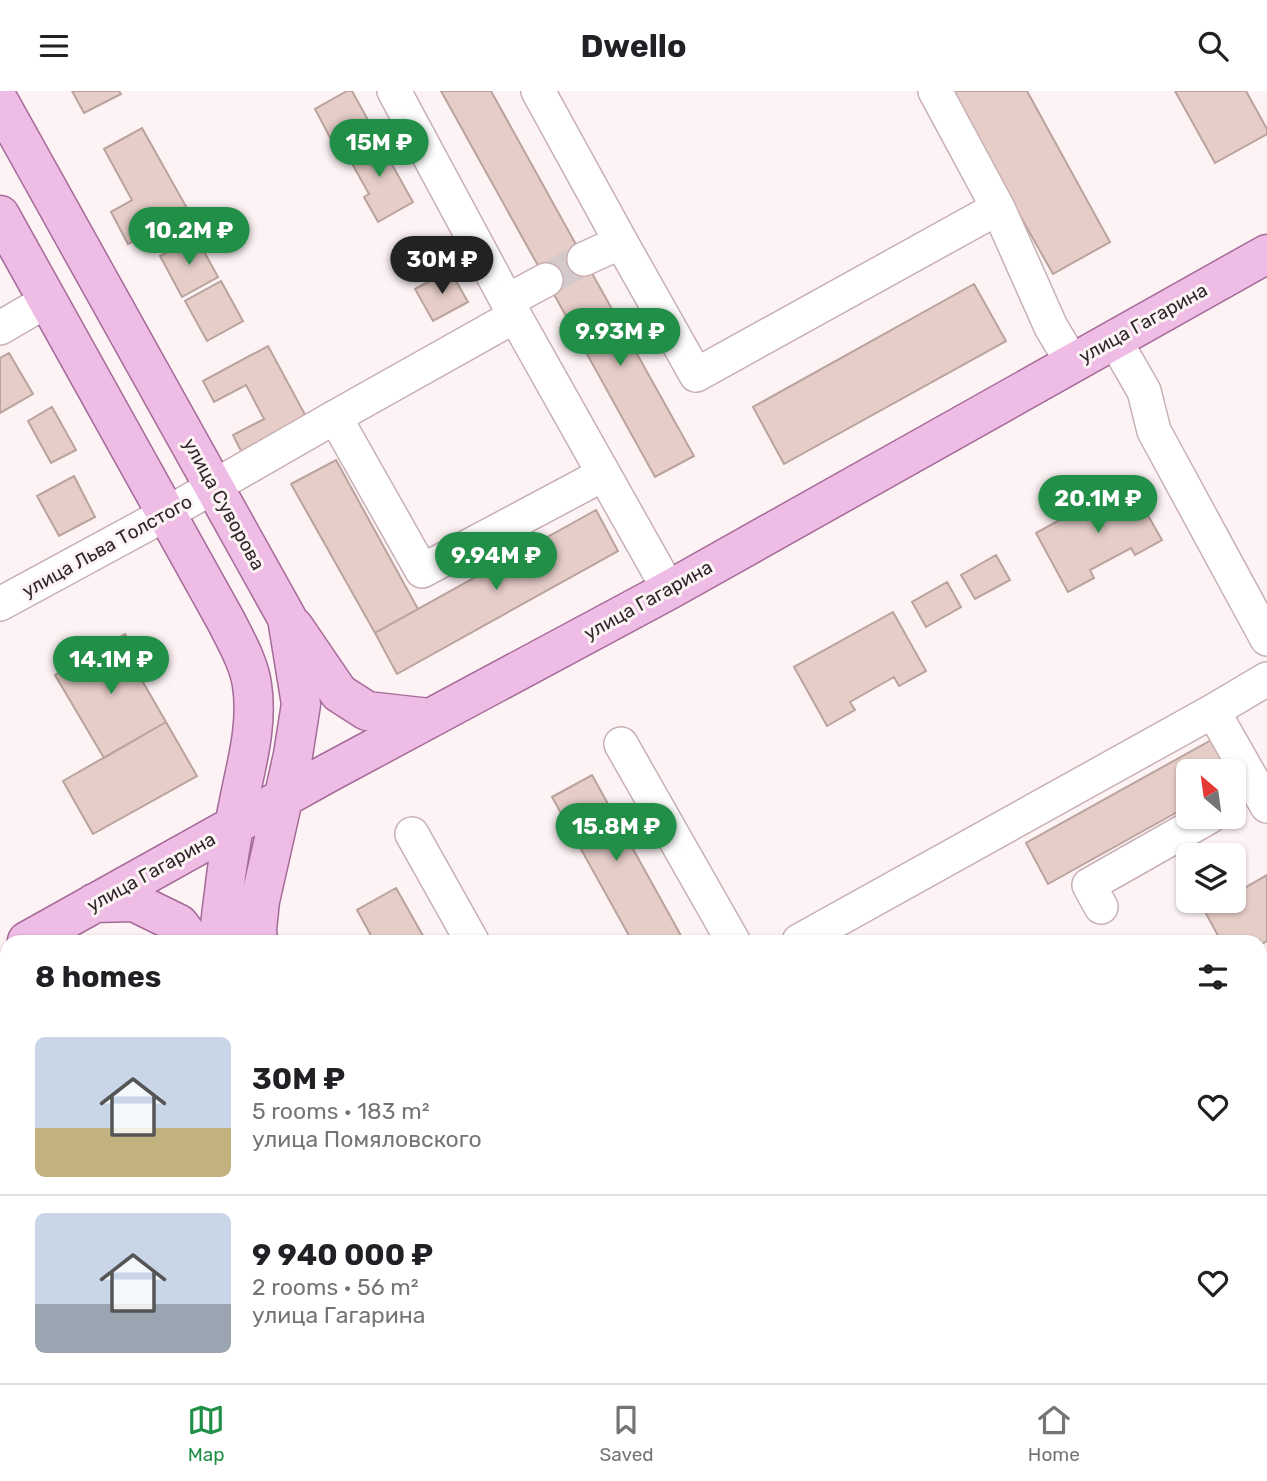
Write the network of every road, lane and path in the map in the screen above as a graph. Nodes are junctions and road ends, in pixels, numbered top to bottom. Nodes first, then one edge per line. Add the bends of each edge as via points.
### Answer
1 (394, 91) edge
2 (538, 91) edge
3 (935, 91) edge
4 (0, 103) edge
5 (998, 208) junction
6 (0, 215) edge
7 (621, 242) junction
8 (1267, 254) edge
9 (584, 258) tunnel mouth
10 (546, 280) tunnel mouth
11 (48, 300) junction
12 (511, 309) junction
13 (0, 328) edge
14 (1114, 339) junction
15 (1072, 362) junction
16 (335, 417) junction
17 (604, 474) junction
18 (214, 487) junction
19 (166, 514) junction
20 (669, 590) junction
21 (0, 604) edge
22 (288, 618) junction
23 (1267, 639) edge
24 (1267, 679) edge
25 (1213, 711) junction
26 (430, 718) junction
27 (621, 744) dead end
28 (283, 798) junction
29 (1253, 800) edge
30 (234, 825) junction
31 (1188, 829) edge
32 (412, 834) dead end
33 (94, 904) junction
34 (1101, 907) dead end
35 (38, 935) edge
36 (187, 935) edge
37 (219, 935) edge
38 (258, 935) edge
39 (469, 935) edge
40 (730, 935) edge
41 (810, 935) edge

1 - 12 street
2 - 7 street
3 - 5 street
4 - 18 main road, улица Суворова
5 - 7 street via 696,375
5 - 15 street via 1051,327
6 - 11 main road
7 - 9 street
8 - 14 main road, улица Гагарина
10 - 12 street, улица Льва Толстого
11 - 13 street
11 - 19 main road
12 - 16 street, улица Льва Толстого
12 - 17 street
14 - 15 main road, улица Гагарина
14 - 23 street via 1144,391 1154,431
15 - 20 main road, улица Гагарина
16 - 17 street via 422,571
16 - 18 street, улица Льва Толстого
17 - 20 street
18 - 19 street, улица Льва Толстого
18 - 22 main road, улица Суворова
19 - 21 street, улица Льва Толстого
19 - 30 main road via 226,621 252,684 251,749
20 - 26 main road, улица Гагарина
22 - 26 main road via 339,693 367,711
22 - 28 main road, улица Суворова via 301,704
24 - 25 street
25 - 29 street
25 - 41 street
26 - 28 main road, улица Гагарина
27 - 40 street
28 - 30 main road, улица Гагарина
28 - 38 main road, улица Суворова via 260,901
30 - 33 main road, улица Гагарина
30 - 37 main road
31 - 34 street via 1088,885
32 - 39 street
33 - 35 main road, улица Гагарина
33 - 36 main road via 134,902 178,924

